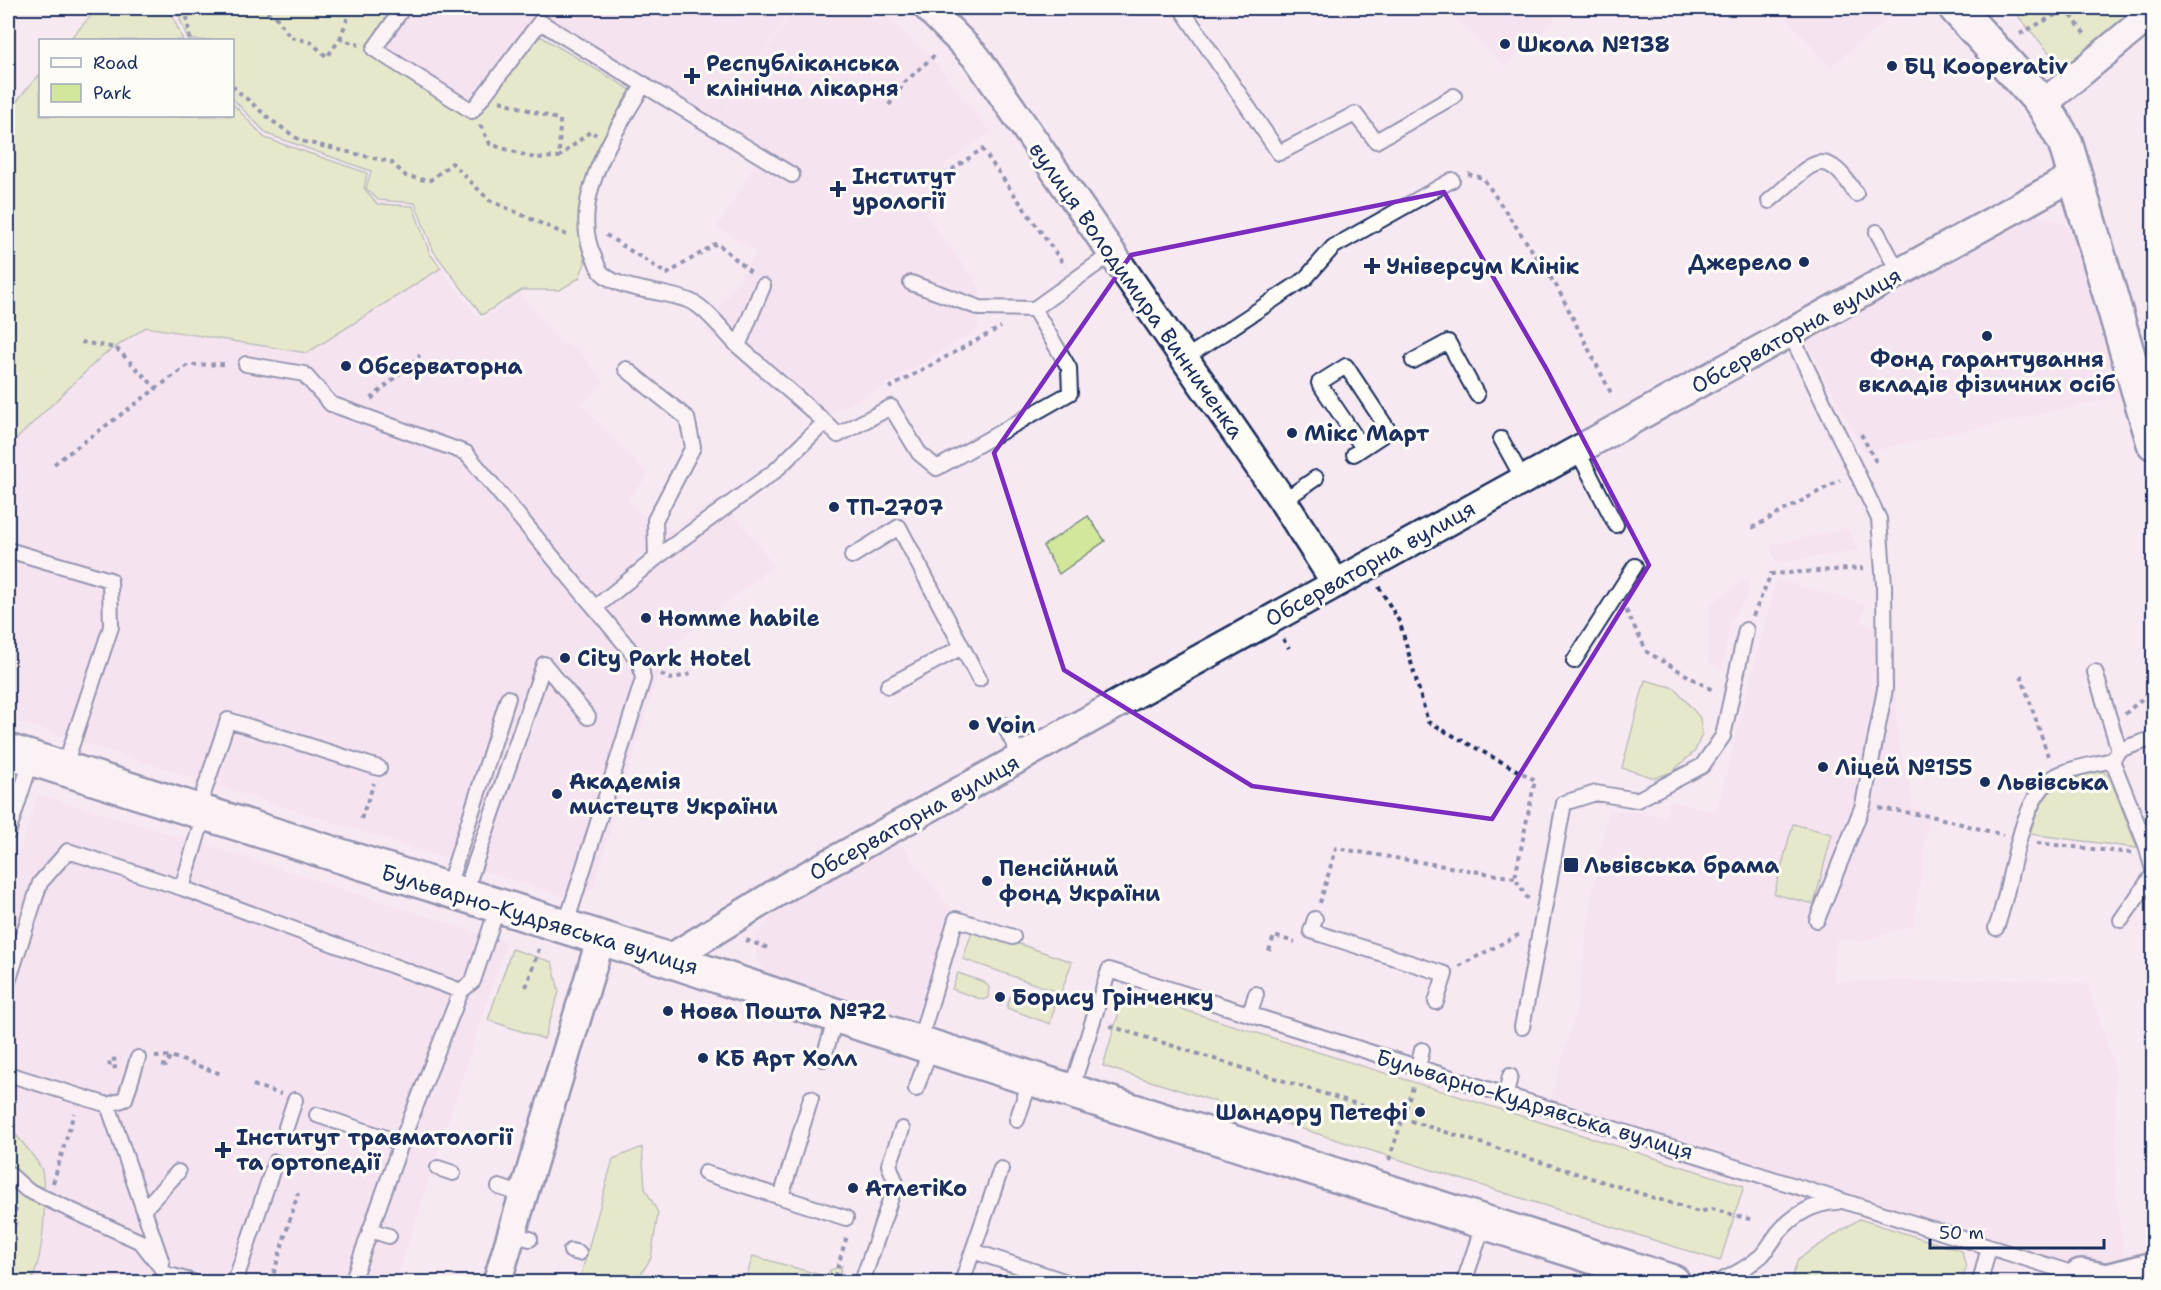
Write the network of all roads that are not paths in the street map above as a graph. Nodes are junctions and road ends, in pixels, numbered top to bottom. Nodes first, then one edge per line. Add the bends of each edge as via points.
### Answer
1 (403, 8) edge
2 (928, 8) edge
3 (1181, 8) edge
4 (1956, 8) edge
5 (2154, 12) edge
6 (644, 84) junction
7 (1454, 96) dead end
8 (2043, 104) junction
9 (792, 175) dead end
10 (2076, 175) junction
11 (1452, 180) road end
12 (1856, 194) dead end
13 (1769, 201) dead end
14 (1877, 232) dead end
15 (1111, 254) junction
16 (1899, 273) junction
17 (911, 283) dead end
18 (763, 286) road end
19 (1034, 309) junction
20 (1790, 333) junction
21 (738, 346) junction
22 (1184, 359) junction
23 (1413, 361) dead end
24 (246, 364) road end
25 (626, 369) dead end
26 (1477, 395) dead end
27 (825, 422) junction
28 (1501, 440) dead end
29 (2154, 443) edge
30 (1577, 450) junction
31 (1358, 451) joint
32 (1316, 478) dead end
33 (1523, 480) junction
34 (1283, 501) junction
35 (1616, 525) dead end
36 (8, 550) edge
37 (852, 556) dead end
38 (656, 558) junction
39 (1635, 566) dead end
40 (1335, 582) junction
41 (596, 607) junction
42 (1746, 630) road end
43 (962, 647) junction
44 (1574, 662) dead end
45 (2095, 672) dead end
46 (979, 679) dead end
47 (888, 686) dead end
48 (508, 698) dead end
49 (588, 717) dead end
50 (1004, 725) dead end
51 (2154, 738) edge
52 (20, 754) edge
53 (2115, 755) junction
54 (1021, 758) junction
55 (64, 768) junction
56 (379, 768) road end
57 (201, 813) junction
58 (8, 833) edge
59 (2154, 873) edge
60 (182, 888) junction
61 (455, 892) junction
62 (498, 906) junction
63 (1817, 920) dead end
64 (2121, 920) dead end
65 (1313, 925) road end
66 (565, 927) junction
67 (1996, 928) dead end
68 (1013, 937) dead end
69 (601, 938) junction
70 (669, 959) junction
71 (8, 982) edge
72 (461, 991) junction
73 (1256, 994) dead end
74 (1436, 1002) dead end
75 (1250, 1014) junction
76 (837, 1015) junction
77 (1522, 1027) dead end
78 (925, 1045) junction
79 (1422, 1050) dead end
80 (138, 1058) dead end
81 (823, 1059) dead end
82 (1417, 1073) junction
83 (8, 1074) edge
84 (1510, 1076) dead end
85 (1031, 1078) junction
86 (916, 1089) dead end
87 (1071, 1090) junction
88 (1506, 1095) junction
89 (811, 1098) dead end
90 (295, 1100) dead end
91 (108, 1105) junction
92 (317, 1115) dead end
93 (1017, 1120) dead end
94 (286, 1127) dead end
95 (902, 1129) dead end
96 (401, 1143) junction
97 (274, 1162) dead end
98 (438, 1168) dead end
99 (1001, 1169) dead end
100 (178, 1172) dead end
101 (8, 1173) edge
102 (453, 1173) dead end
103 (705, 1173) dead end
104 (781, 1197) junction
105 (1845, 1202) junction
106 (144, 1209) junction
107 (846, 1218) road end
108 (1484, 1222) junction
109 (370, 1230) junction
110 (389, 1236) dead end
111 (1989, 1247) junction
112 (973, 1251) junction
113 (2154, 1269) edge
114 (1036, 1277) edge
115 (165, 1278) edge
116 (2080, 1279) edge
117 (193, 1282) edge
118 (235, 1282) edge
119 (352, 1282) edge
120 (497, 1282) edge
121 (862, 1282) edge
122 (962, 1282) edge
123 (1067, 1282) edge
124 (1464, 1282) edge
125 (1673, 1282) edge
126 (1718, 1282) edge
127 (1980, 1282) edge

1 - 6 lane via 374,49 472,111 540,22
2 - 15 street, вулиця Володимира Винниченка via 977,58
3 - 7 lane via 1279,153 1355,114 1376,141
4 - 8 main road
5 - 8 street
6 - 9 lane
6 - 21 lane via 607,146 593,182 585,221 587,243 602,273 637,290 664,291 695,303
8 - 10 main road via 2065,141
10 - 16 street, Обсерваторна вулиця
10 - 29 main road
11 - 22 lane via 1333,247 1305,279
12 - 13 lane via 1843,174 1823,161
14 - 16 lane
15 - 19 lane
15 - 22 street, вулиця Володимира Винниченка
16 - 20 street, Обсерваторна вулиця
17 - 19 lane via 980,308
18 - 21 lane
19 - 27 lane via 1069,368 1070,393 937,468 920,453 891,407 838,435
20 - 30 street, Обсерваторна вулиця
20 - 63 lane via 1879,519 1882,567 1885,689 1863,805
21 - 27 lane
22 - 34 street, вулиця Володимира Винниченка
23 - 26 lane via 1448,342
24 - 41 lane via 304,374 331,404 466,453
25 - 38 lane via 687,418 693,447 655,520
27 - 38 lane via 775,471
28 - 33 lane
30 - 33 street, Обсерваторна вулиця
30 - 35 lane
31 - 31 lane via 1319,382 1346,366 1389,432
32 - 34 lane
33 - 40 street, Обсерваторна вулиця
34 - 40 street, вулиця Володимира Винниченка
36 - 55 lane via 110,580 111,627
37 - 43 lane via 899,526
38 - 41 lane
39 - 44 lane
40 - 54 street, Обсерваторна вулиця
41 - 66 lane via 640,662 643,679
42 - 77 lane via 1723,736 1702,766 1637,800 1596,794 1564,803
43 - 46 lane
43 - 47 lane
45 - 53 lane via 2112,726
48 - 61 lane
49 - 61 lane via 544,664
50 - 54 lane
51 - 53 lane
52 - 55 main road, Бульварно-Кудрявська вулиця
52 - 58 lane
53 - 59 lane
53 - 67 lane via 2055,777 2040,790 2028,809
54 - 70 street, Обсерваторна вулиця via 786,887
55 - 57 main road, Бульварно-Кудрявська вулиця
56 - 57 lane via 228,720
57 - 60 lane
57 - 61 main road, Бульварно-Кудрявська вулиця
59 - 64 lane
60 - 71 lane via 68,851 40,883
60 - 72 lane
61 - 62 main road, Бульварно-Кудрявська вулиця
62 - 66 main road, Бульварно-Кудрявська вулиця
62 - 72 lane via 473,981
65 - 74 lane via 1445,974
66 - 69 main road, Бульварно-Кудрявська вулиця
68 - 78 lane via 956,919
69 - 70 main road, Бульварно-Кудрявська вулиця
69 - 120 street via 511,1191 521,1236
70 - 76 main road, Бульварно-Кудрявська вулиця
72 - 96 lane
73 - 75 lane
75 - 82 lane, Бульварно-Кудрявська вулиця
75 - 87 lane, Бульварно-Кудрявська вулиця via 1109,970
76 - 78 main road, Бульварно-Кудрявська вулиця
76 - 81 lane
78 - 85 main road, Бульварно-Кудрявська вулиця
78 - 86 lane
79 - 82 lane
80 - 91 lane via 125,1099
82 - 88 lane, Бульварно-Кудрявська вулиця
83 - 91 lane
84 - 88 lane
85 - 87 main road, Бульварно-Кудрявська вулиця
85 - 93 lane
87 - 108 main road, Бульварно-Кудрявська вулиця
88 - 105 lane, Бульварно-Кудрявська вулиця
89 - 104 lane
90 - 94 lane
91 - 106 lane
92 - 96 lane
95 - 121 lane via 889,1165 896,1183
96 - 109 lane
97 - 118 lane
98 - 102 lane
99 - 112 lane
100 - 106 lane
101 - 115 lane via 27,1190 141,1242
103 - 104 lane
104 - 107 lane
105 - 111 lane, Бульварно-Кудрявська вулиця
105 - 126 lane via 1821,1203 1800,1214 1779,1232 1763,1254 1742,1271
106 - 115 lane
108 - 124 lane
108 - 125 main road, Бульварно-Кудрявська вулиця
109 - 110 lane
109 - 119 lane
111 - 116 lane, Бульварно-Кудрявська вулиця
111 - 127 lane
112 - 114 lane
112 - 122 lane
113 - 116 main road via 2107,1281
114 - 123 lane
115 - 117 lane

